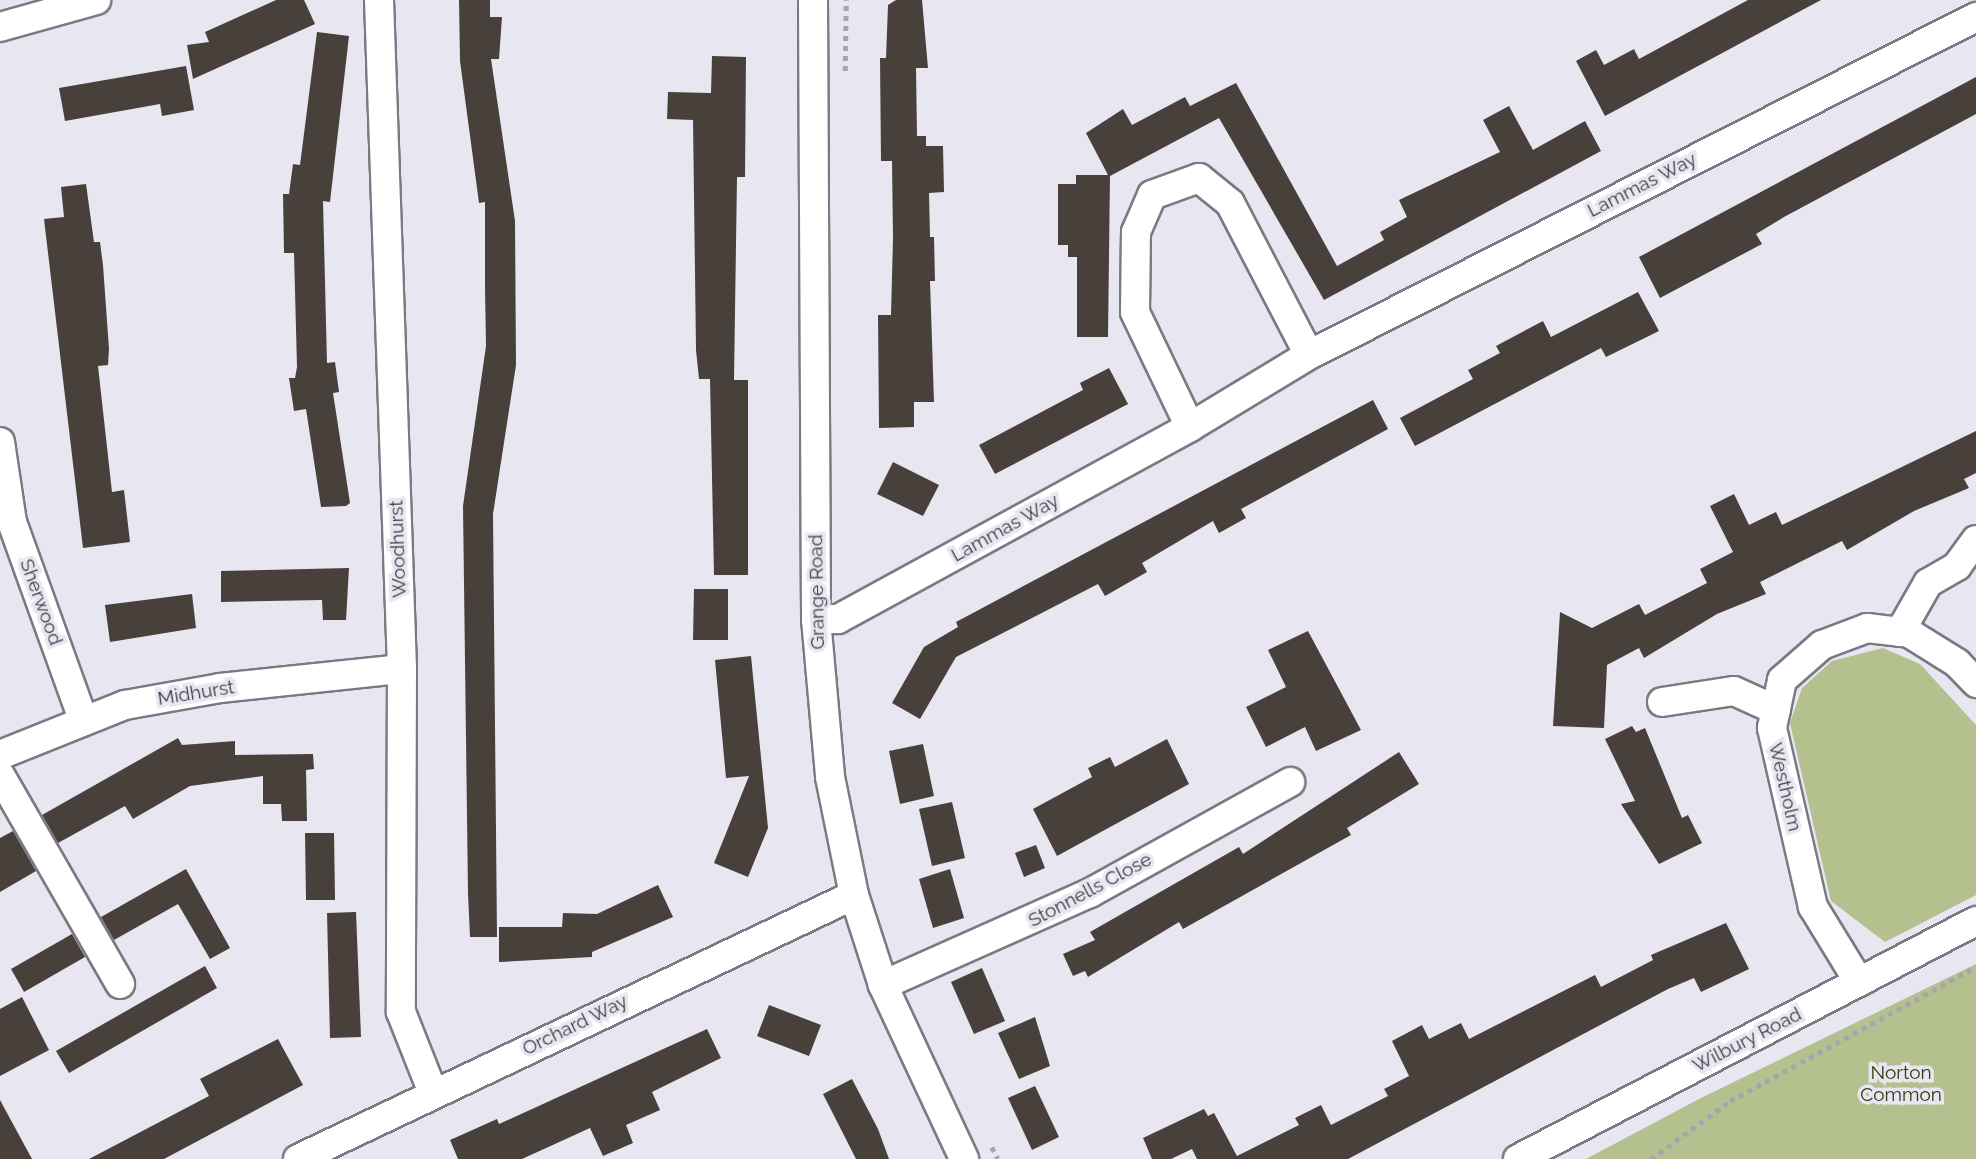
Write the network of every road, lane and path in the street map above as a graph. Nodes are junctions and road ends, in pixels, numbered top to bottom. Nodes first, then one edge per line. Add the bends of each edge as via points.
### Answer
1 (96, 0) edge
2 (379, 0) edge
3 (813, 0) edge
4 (1976, 17) edge
5 (0, 27) edge
6 (1309, 355) junction
7 (1191, 427) junction
8 (0, 442) edge
9 (1976, 540) edge
10 (816, 619) junction
11 (1900, 632) junction
12 (402, 669) junction
13 (1976, 683) edge
14 (1662, 702) dead end
15 (1776, 710) junction
16 (83, 719) junction
17 (0, 755) edge
18 (0, 775) edge
19 (1290, 782) dead end
20 (854, 895) junction
21 (1976, 921) edge
22 (1976, 967) edge
23 (1859, 982) junction
24 (120, 984) dead end
25 (883, 985) junction
26 (433, 1093) junction
27 (315, 1155) edge
28 (964, 1159) edge
29 (1518, 1159) edge
30 (1651, 1159) edge

1 - 5 street
2 - 12 street, Woodhurst
3 - 10 street, Grange Road
4 - 6 street, Lammas Way
6 - 7 street, Lammas Way
6 - 7 street via 1230,203 1199,178 1152,195 1136,232 1135,312
7 - 10 street, Lammas Way via 838,620
8 - 16 street, Sherwood via 12,522
9 - 11 street via 1958,566 1928,583
10 - 20 street, Grange Road via 830,777
11 - 13 street, Westholm via 1957,663
11 - 15 street, Westholm via 1867,628 1822,645 1782,680
12 - 16 street, Midhurst via 169,696
12 - 26 street, Woodhurst via 401,1012
14 - 15 street via 1734,691
15 - 23 street, Westholm via 1772,728 1814,907
16 - 17 street, Midhurst
18 - 24 street
19 - 25 street, Stonnells Close via 1090,893
20 - 25 street, Grange Road
20 - 26 street, Orchard Way
21 - 23 street, Wilbury Road
22 - 30 path via 1730,1101
23 - 29 street, Wilbury Road
25 - 28 street, Grange Road
26 - 27 street, Orchard Way

